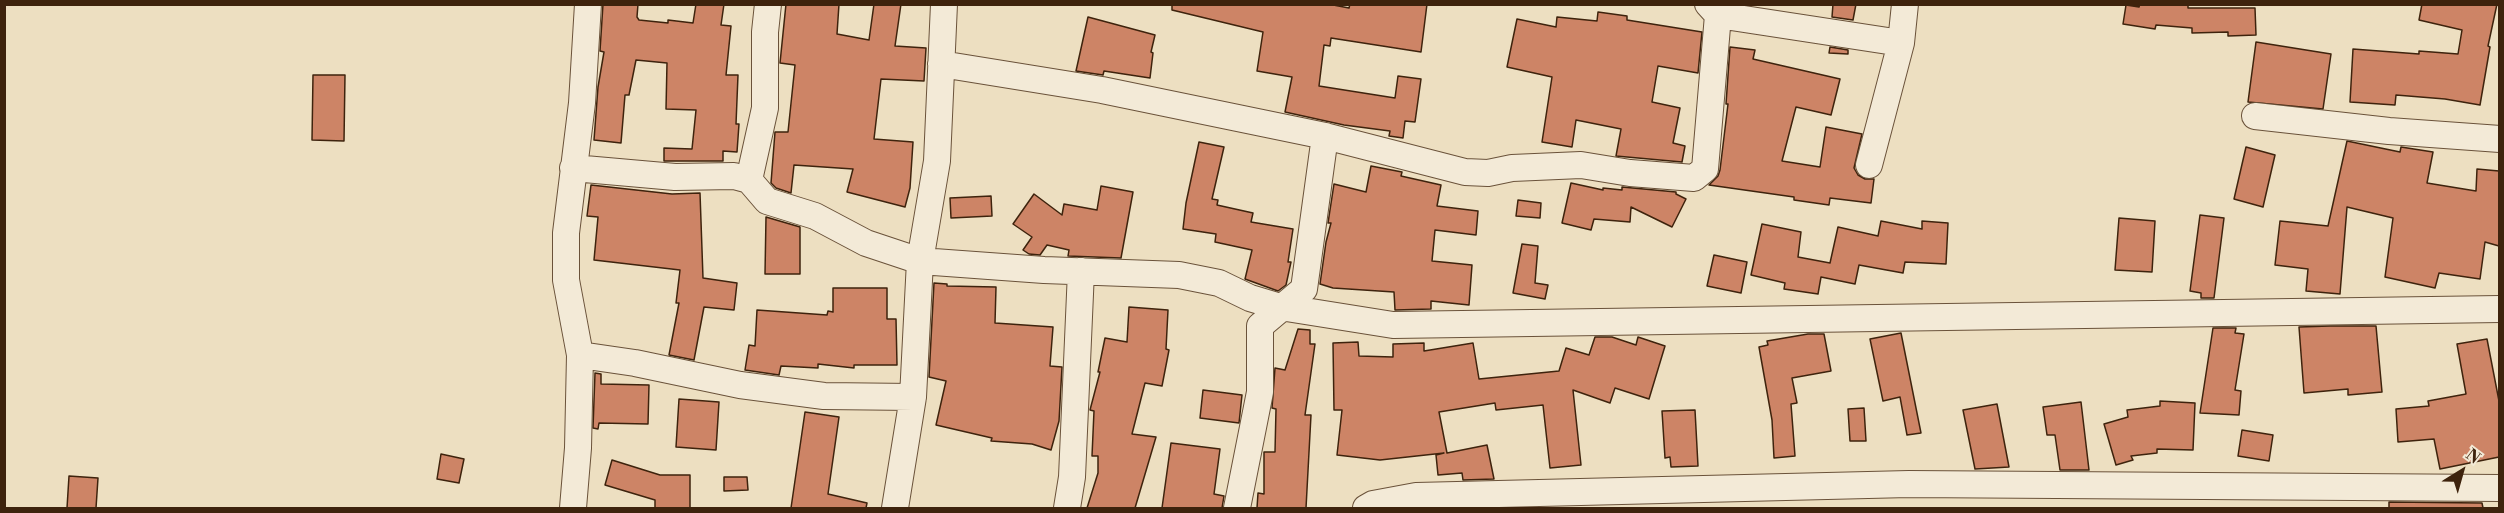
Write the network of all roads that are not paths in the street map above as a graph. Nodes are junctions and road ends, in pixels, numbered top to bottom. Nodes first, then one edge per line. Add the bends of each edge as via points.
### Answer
1 (588, 4) edge
2 (768, 4) edge
3 (944, 4) edge
4 (1905, 4) edge
5 (1713, 10) edge
6 (1901, 44) junction
7 (941, 64) junction
8 (2255, 116) dead end
9 (1325, 136) junction
10 (2499, 139) edge
11 (1869, 165) dead end
12 (573, 168) junction
13 (749, 180) junction
14 (920, 261) junction
15 (1081, 271) junction
16 (1280, 308) junction
17 (2499, 309) edge
18 (580, 355) junction
19 (913, 397) junction
20 (2499, 488) edge
21 (2155, 498) edge
22 (573, 508) edge
23 (895, 508) edge
24 (1067, 508) edge
25 (1237, 508) edge
26 (1366, 508) edge

1 - 12 street via 582,103
2 - 13 street via 765,108
3 - 7 street
4 - 6 street
5 - 6 street
5 - 9 street via 1705,169 1694,178 1581,165 1465,172
6 - 11 street
7 - 9 street via 1102,90
7 - 14 street via 937,160
8 - 10 street
9 - 16 street via 1304,290
12 - 13 street
12 - 18 street via 566,280
13 - 14 street via 767,201 815,216 866,243
14 - 15 street
14 - 19 street
15 - 16 street via 1179,275 1219,283
15 - 24 street via 1072,477
16 - 17 street via 1393,325
16 - 25 street via 1260,326 1260,392
18 - 19 street via 740,385 824,396
18 - 22 street
19 - 23 street
20 - 21 street
21 - 26 street via 1909,484 1416,496

